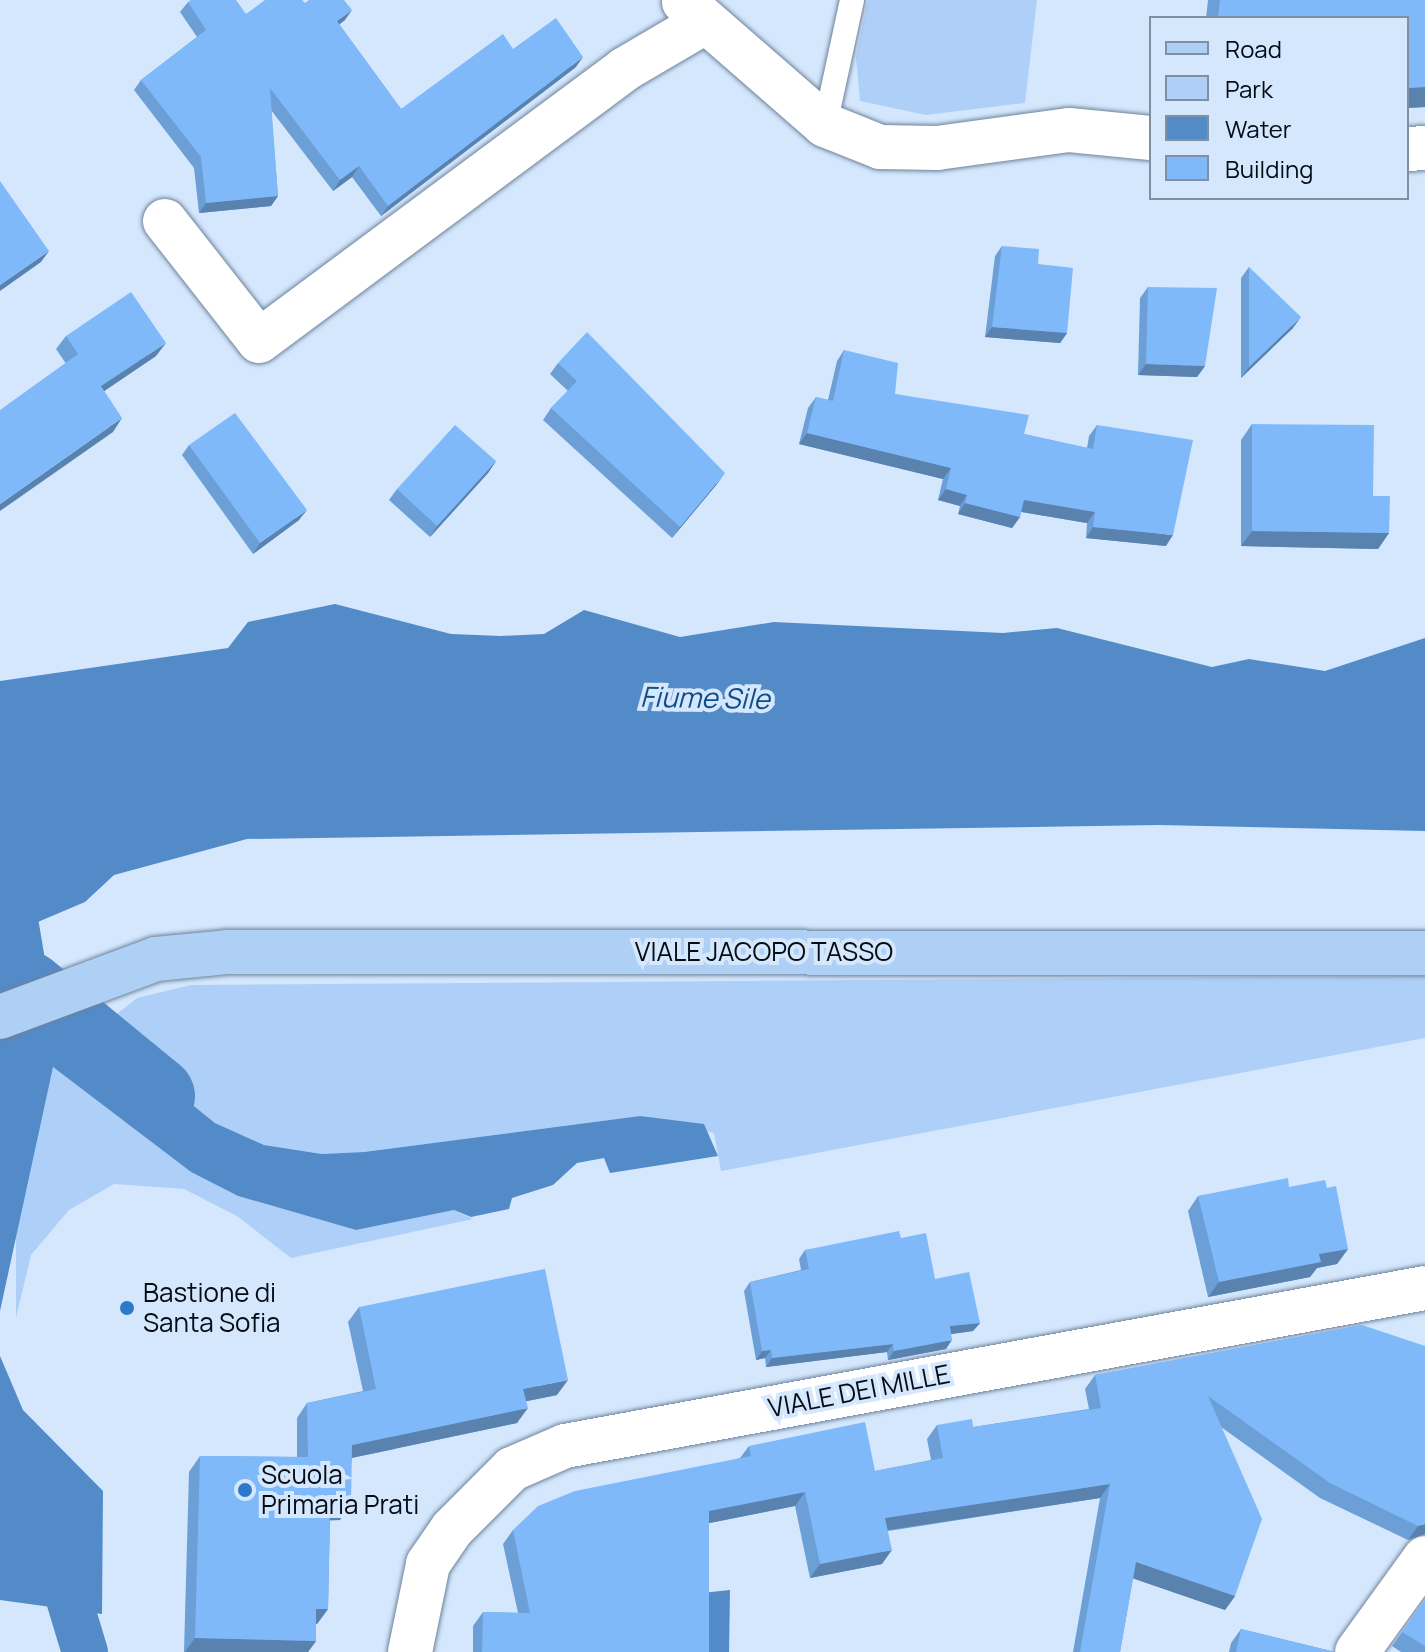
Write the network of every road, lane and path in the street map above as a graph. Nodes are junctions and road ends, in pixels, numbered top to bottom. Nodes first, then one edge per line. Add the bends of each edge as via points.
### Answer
1 (852, 0) edge
2 (693, 11) edge
3 (825, 125) junction
4 (1149, 138) edge
5 (165, 221) dead end
6 (1425, 953) edge
7 (0, 1017) edge
8 (1425, 1288) edge
9 (1425, 1558) edge
10 (410, 1652) edge
11 (1357, 1652) edge

1 - 3 lane
2 - 3 street
2 - 5 street via 625,69 259,341
3 - 4 street via 880,147 908,149 1069,130
6 - 7 main road, VIALE JACOPO TASSO via 227,952 156,959
8 - 10 street, VIALE DEI MILLE via 565,1446 512,1469 452,1529 428,1564
9 - 11 street

